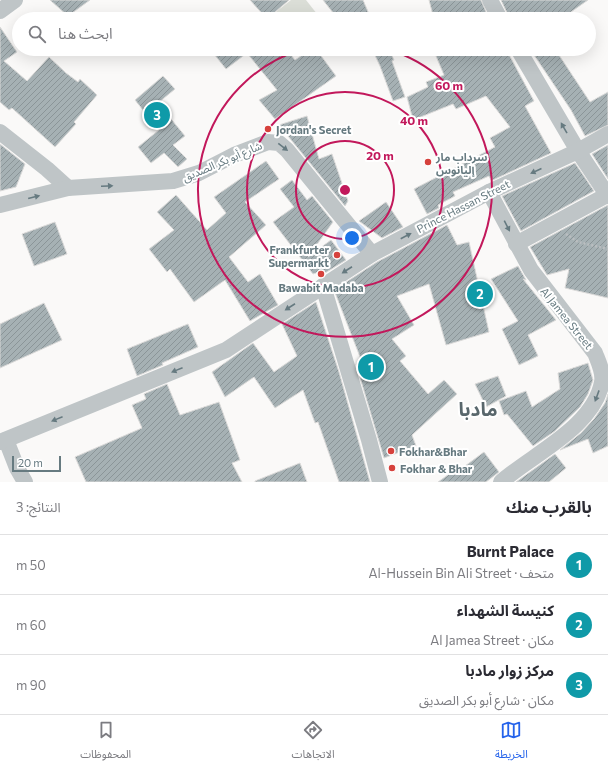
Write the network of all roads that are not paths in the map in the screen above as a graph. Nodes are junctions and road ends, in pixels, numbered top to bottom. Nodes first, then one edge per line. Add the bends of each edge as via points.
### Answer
1 (14, 0) edge
2 (490, 0) edge
3 (0, 11) edge
4 (496, 12) edge
5 (522, 56) edge
6 (0, 132) edge
7 (608, 134) edge
8 (578, 151) junction
9 (68, 188) junction
10 (489, 192) junction
11 (608, 196) edge
12 (0, 205) edge
13 (516, 244) junction
14 (372, 254) junction
15 (323, 286) junction
16 (3, 441) edge
17 (25, 482) edge
18 (380, 482) edge
19 (501, 482) edge

1 - 3 street
2 - 4 street
8 -> 5 street
6 - 9 street
7 - 8 street, Prince Hassan Street
8 -> 10 street, Prince Hassan Street
8 - 11 street
12 -> 9 street, شارع أبو بكر الصديق
9 -> 14 street, شارع أبو بكر الصديق via 173,181 198,173 257,145 279,143
10 -> 13 street, Al Jamea Street
14 -> 10 street, Prince Hassan Street
11 - 13 street
13 -> 19 street, Al Jamea Street via 541,285 595,353 600,364 602,381 589,413
14 -> 15 street, Prince Hassan Street
15 -> 16 street, Prince Hassan Street via 226,350
15 - 18 street via 370,440
16 - 17 street

